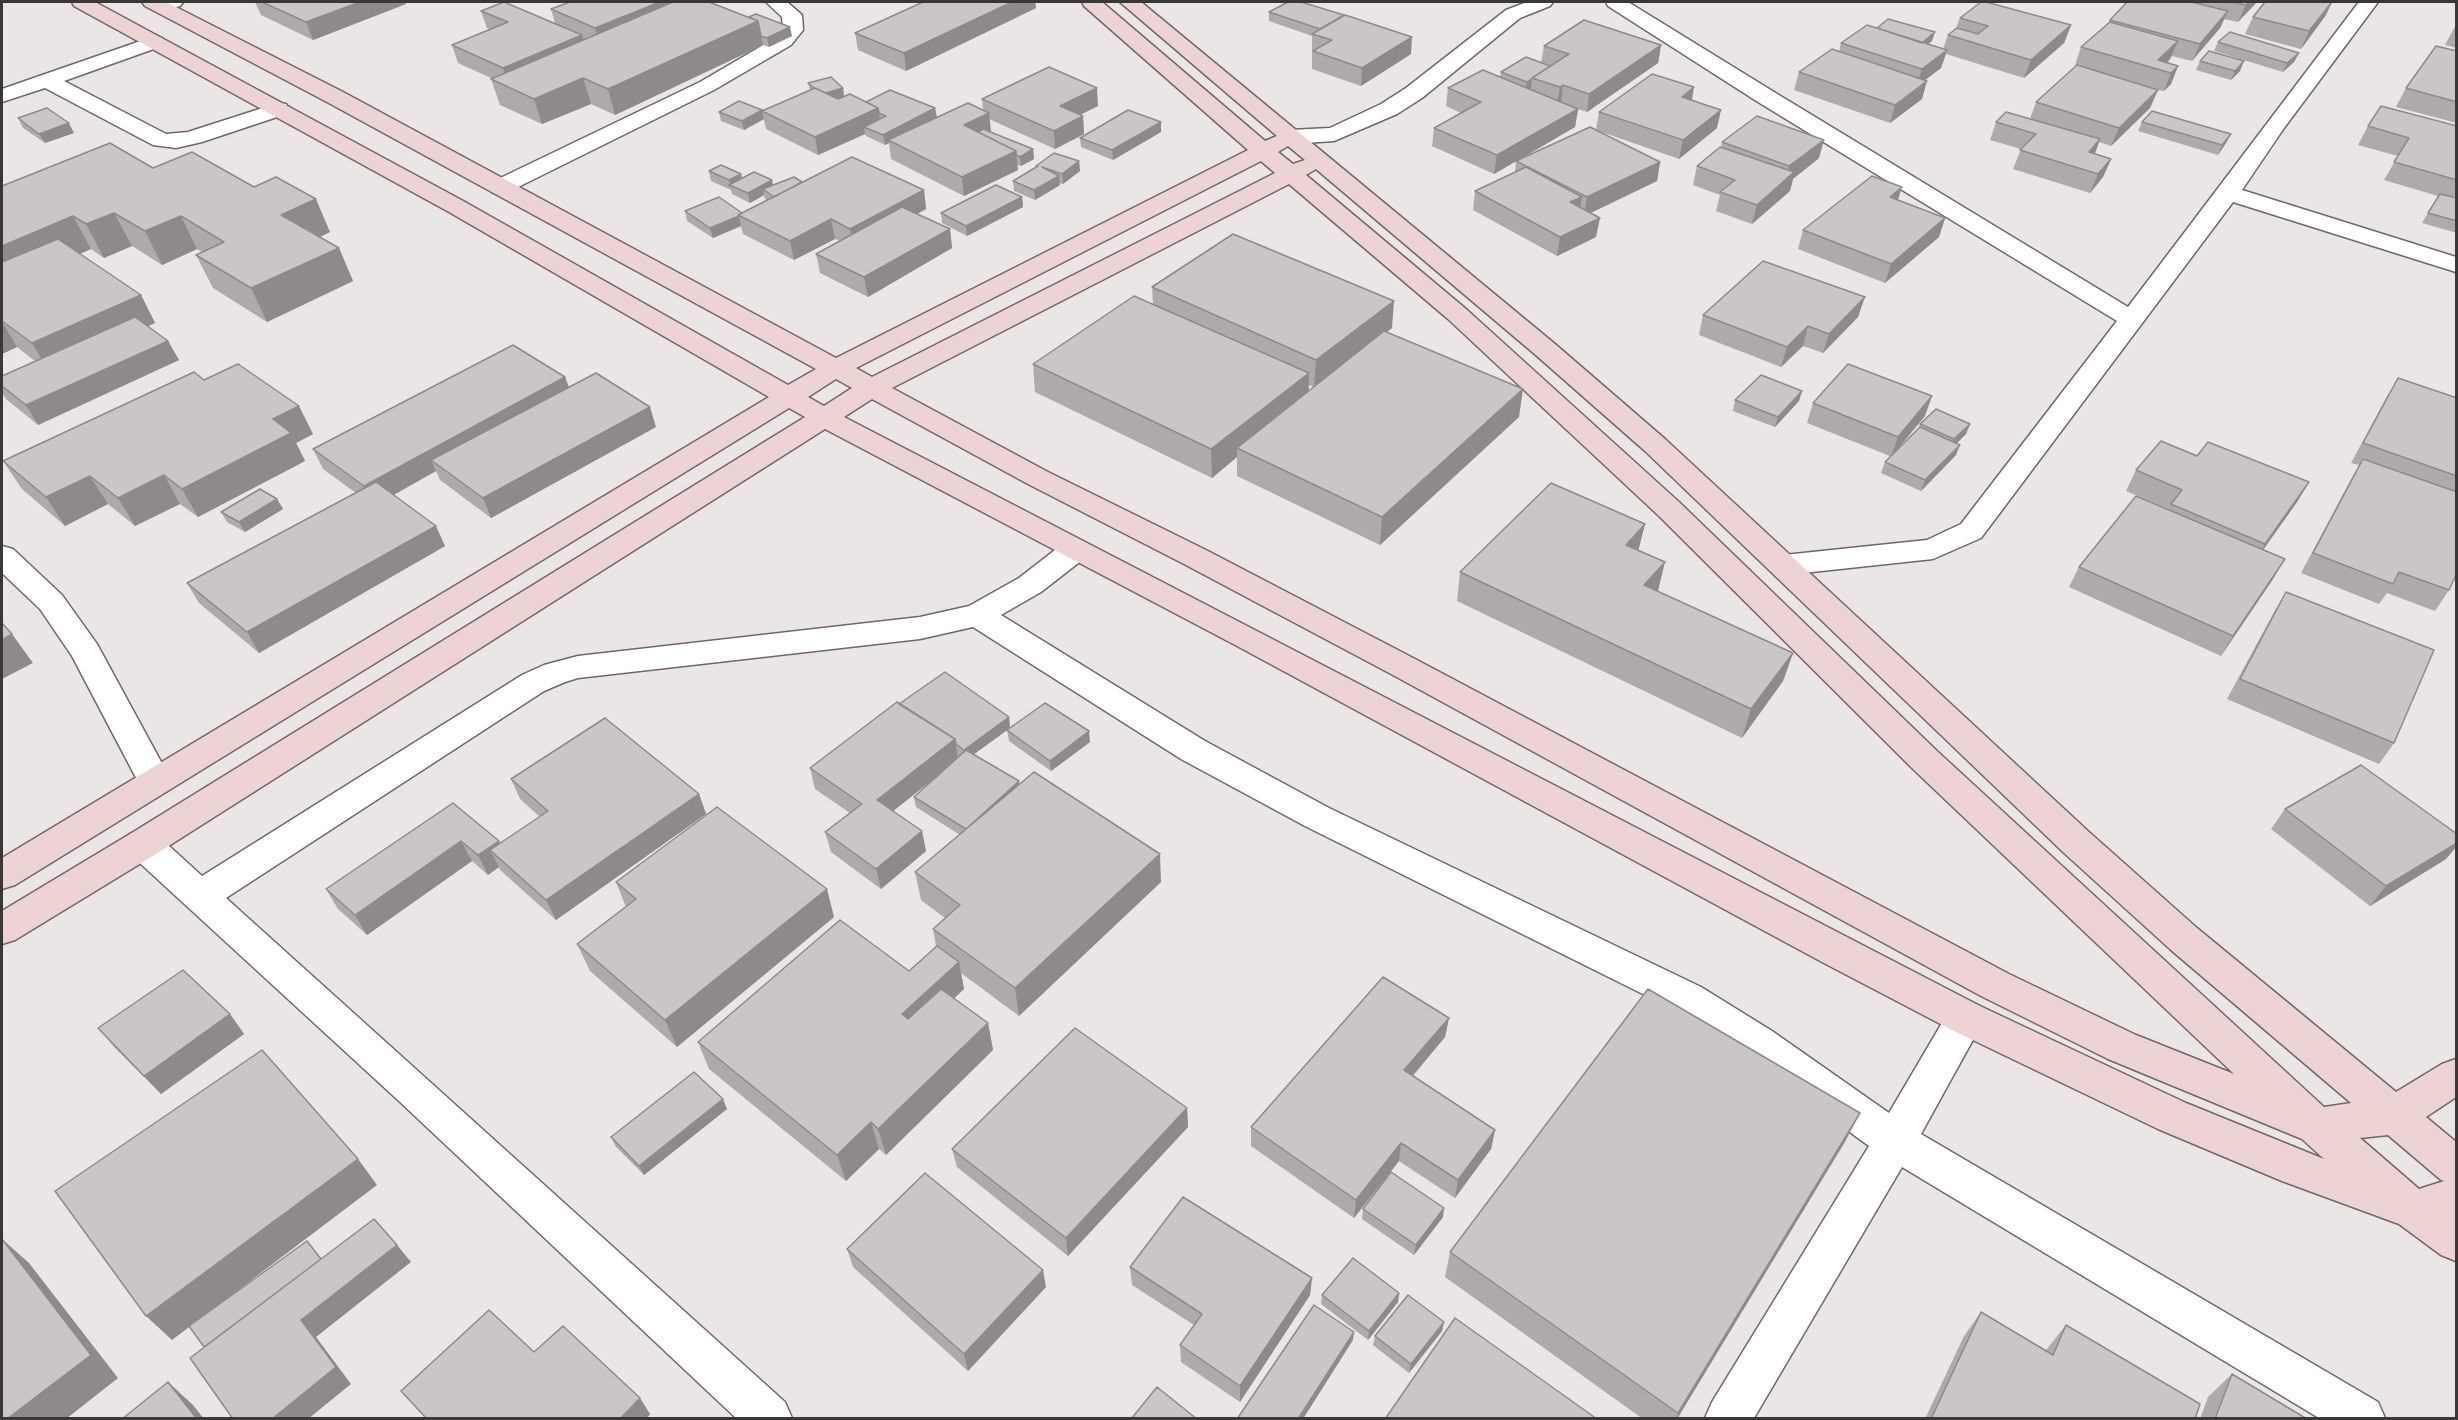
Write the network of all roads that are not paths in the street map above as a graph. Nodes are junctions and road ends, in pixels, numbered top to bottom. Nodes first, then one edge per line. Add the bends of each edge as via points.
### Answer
1 (81, 2) edge
2 (775, 2) edge
3 (1091, 2) edge
4 (1130, 2) edge
5 (1543, 2) edge
6 (1615, 2) edge
7 (2369, 2) edge
8 (162, 3) edge
9 (155, 42) junction
10 (46, 80) junction
11 (2, 96) edge
12 (278, 109) junction
13 (1334, 134) junction
14 (1290, 137) junction
15 (1263, 151) junction
16 (1304, 167) junction
17 (500, 187) junction
18 (2228, 193) junction
19 (2457, 265) edge
20 (2131, 319) junction
21 (836, 368) junction
22 (871, 388) junction
23 (789, 396) junction
24 (824, 417) junction
25 (1075, 550) junction
26 (2, 556) edge
27 (1784, 565) junction
28 (978, 615) junction
29 (155, 782) junction
30 (143, 844) junction
31 (2, 875) edge
32 (200, 896) junction
33 (2, 929) edge
34 (1966, 1018) junction
35 (2457, 1076) edge
36 (2393, 1116) junction
37 (2316, 1126) junction
38 (1895, 1141) junction
39 (2457, 1167) edge
40 (2457, 1197) edge
41 (2413, 1210) junction
42 (2457, 1241) edge
43 (763, 1417) edge
44 (1728, 1419) edge
45 (2362, 1419) edge

1 - 9 street
2 - 17 street via 792,15 793,30 784,41 707,86
3 - 15 street
4 - 14 street
5 - 13 street via 1513,14 1389,109
6 - 20 street
7 - 18 street
8 - 17 street
9 - 10 street
9 - 12 street
10 - 11 street
10 - 12 street via 162,140 194,137
12 - 23 street
13 - 14 street
13 - 16 street
14 - 15 street
14 - 16 street
15 - 16 street
15 - 21 street
16 - 22 street
16 - 27 street via 1647,437
16 - 37 street via 1669,509 1925,760
17 - 21 street
18 - 19 street
18 - 20 street
20 - 27 street via 1971,531 1933,549
21 - 22 street
21 - 23 street
22 - 24 street
22 - 37 street via 1383,656 1995,985 2122,1047
23 - 24 street
23 - 29 street
24 - 25 street
24 - 30 street
25 - 28 street via 1030,585
25 - 34 street
26 - 29 street via 51,602 86,652
27 - 36 street via 2109,872
28 - 32 street via 920,628 555,673 533,683
28 - 38 street via 1193,750 1317,817 1687,998 1758,1043
29 - 31 street
30 - 32 street
30 - 33 street
32 - 43 street
34 - 38 street
34 - 41 street via 2172,1116 2297,1168
35 - 36 street
36 - 37 street
36 - 39 street
37 - 41 street
38 - 44 street
38 - 45 street
40 - 41 street
41 - 42 street

